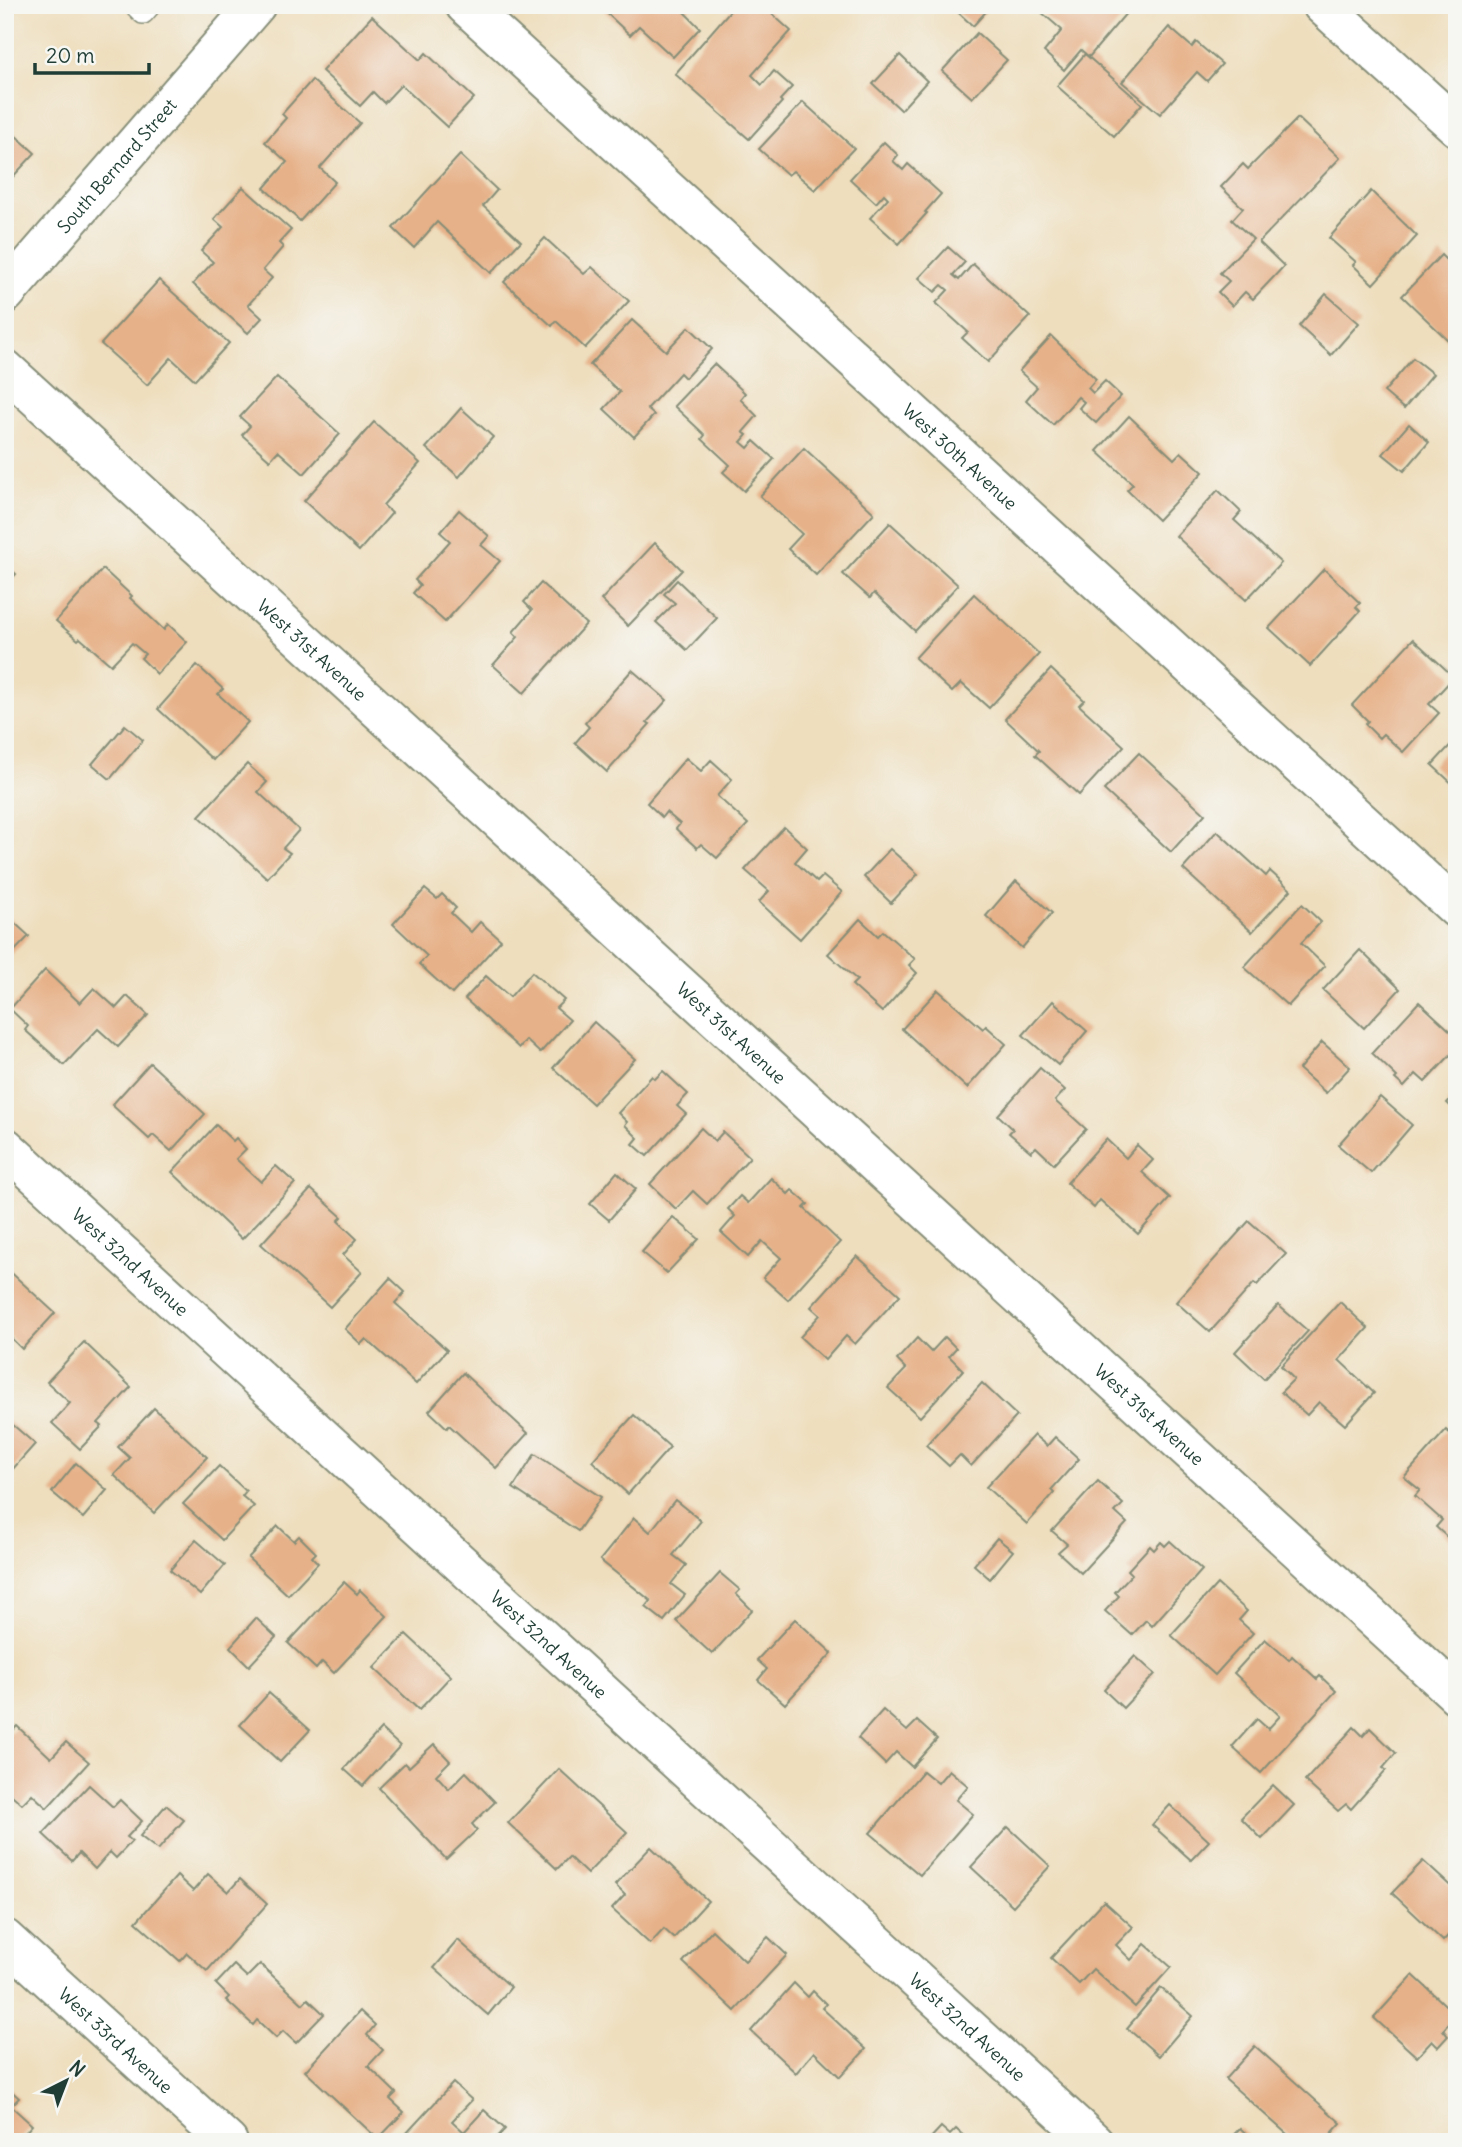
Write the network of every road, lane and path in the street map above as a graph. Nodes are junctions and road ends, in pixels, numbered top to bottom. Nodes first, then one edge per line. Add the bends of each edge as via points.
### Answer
1 (135, 5) edge
2 (150, 5) edge
3 (256, 5) edge
4 (465, 5) edge
5 (1322, 5) edge
6 (1457, 127) edge
7 (5, 294) edge
8 (5, 369) edge
9 (1457, 909) edge
10 (5, 1147) edge
11 (1457, 1695) edge
12 (5, 1939) edge
13 (228, 2142) edge
14 (1094, 2142) edge

1 - 2 lane via 144,13
3 - 7 street, South Bernard Street
4 - 9 street, West 30th Avenue
5 - 6 street
8 - 11 street, West 31st Avenue
10 - 14 street, West 32nd Avenue
12 - 13 street, West 33rd Avenue

